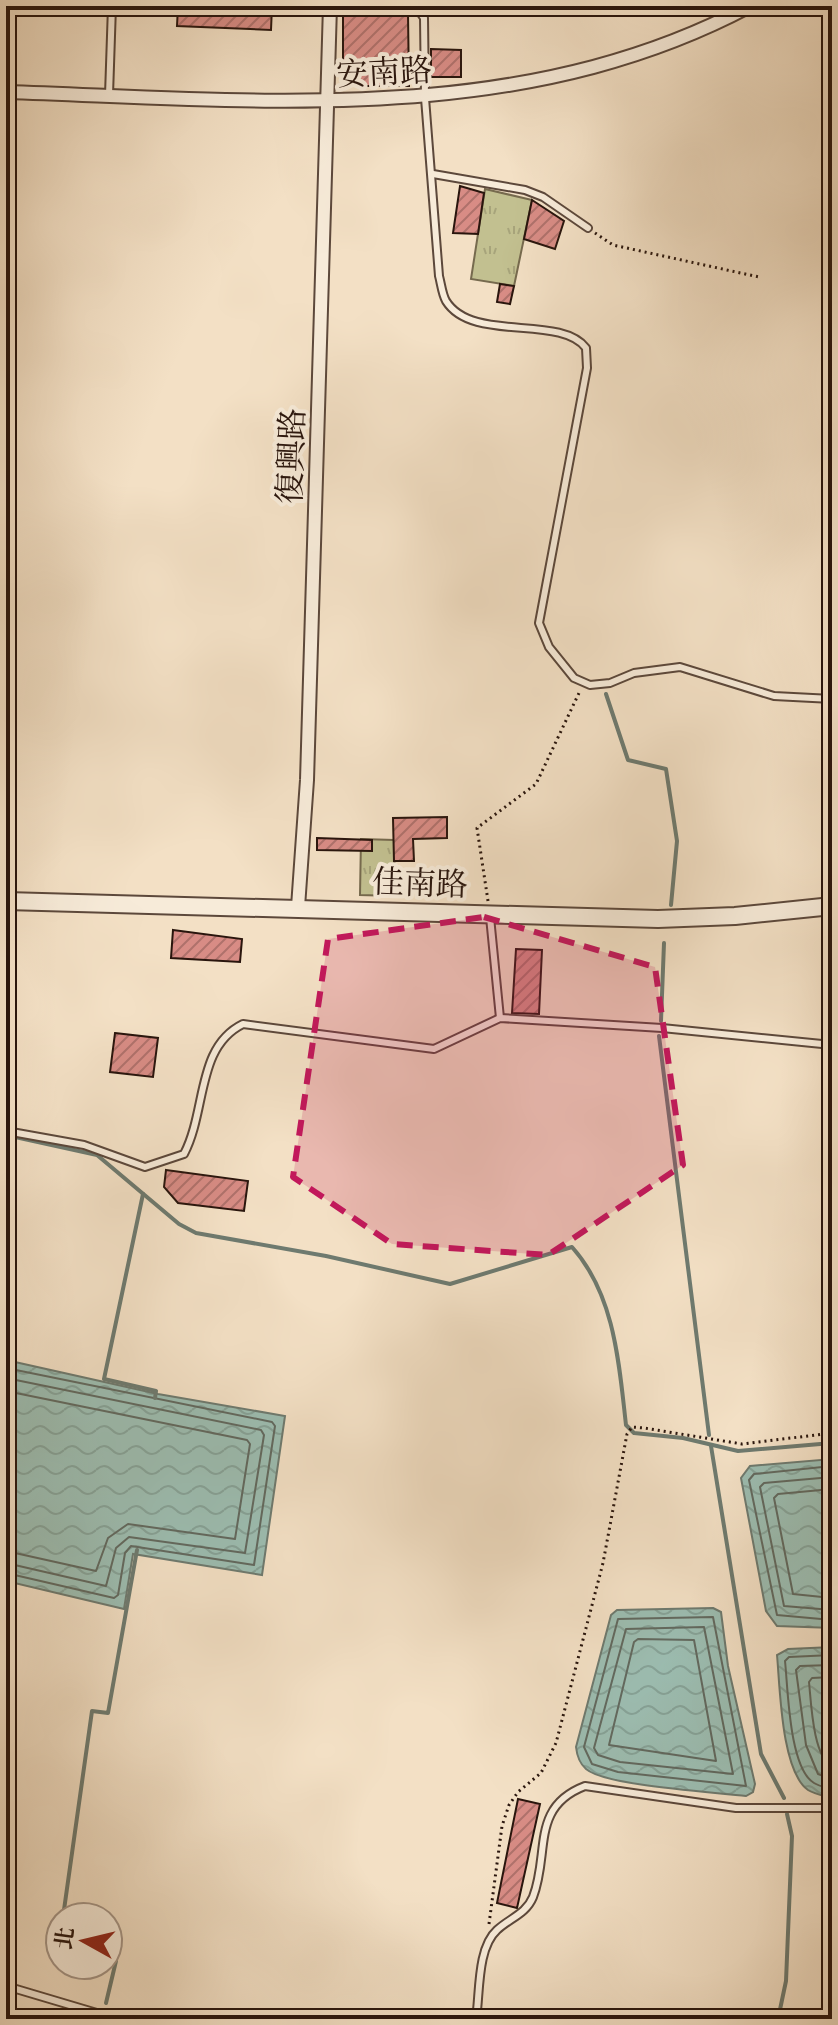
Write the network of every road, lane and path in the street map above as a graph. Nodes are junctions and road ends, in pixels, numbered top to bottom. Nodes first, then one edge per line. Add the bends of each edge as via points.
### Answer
1 (112, 6) edge
2 (330, 6) edge
3 (409, 6) edge
4 (750, 6) edge
5 (6, 92) edge
6 (109, 95) junction
7 (425, 98) junction
8 (328, 102) junction
9 (433, 174) junction
10 (588, 228) joint
11 (759, 277) dead end
12 (583, 682) junction
13 (832, 699) edge
14 (6, 901) edge
15 (832, 906) edge
16 (298, 907) junction
17 (489, 913) junction
18 (500, 1018) junction
19 (832, 1045) edge
20 (6, 1131) edge
21 (832, 1433) edge
22 (832, 1808) edge
23 (486, 1944) junction
24 (6, 1986) edge
25 (117, 2019) edge
26 (476, 2019) edge

1 - 6 lane
2 - 8 street, 復興路
3 - 7 lane via 424,18
4 - 7 street, 安南路 via 589,67 511,87
5 - 6 street, 安南路
6 - 8 street, 安南路
7 - 8 street, 安南路
7 - 9 lane
8 - 16 street, 復興路 via 308,765
9 - 10 lane via 525,190
9 - 12 lane via 439,276 446,301 461,314 491,325 571,336 586,348 587,368 539,623 549,647
10 - 11 path via 613,245
12 - 13 lane via 610,683 634,673 680,667 774,696
12 - 17 path via 536,784 477,828
14 - 16 street, 佳南路
15 - 17 street, 佳南路 via 658,919
16 - 17 street, 佳南路
17 - 18 lane
18 - 19 lane
18 - 20 lane via 434,1049 243,1024 223,1033 207,1068 196,1131 184,1154 145,1167 84,1145
21 - 23 path via 742,1444 632,1427 627,1434 603,1563 556,1743 541,1773 509,1805 502,1826
22 - 23 lane via 736,1808 585,1786 568,1792 545,1830 530,1902
23 - 26 lane
24 - 25 lane

